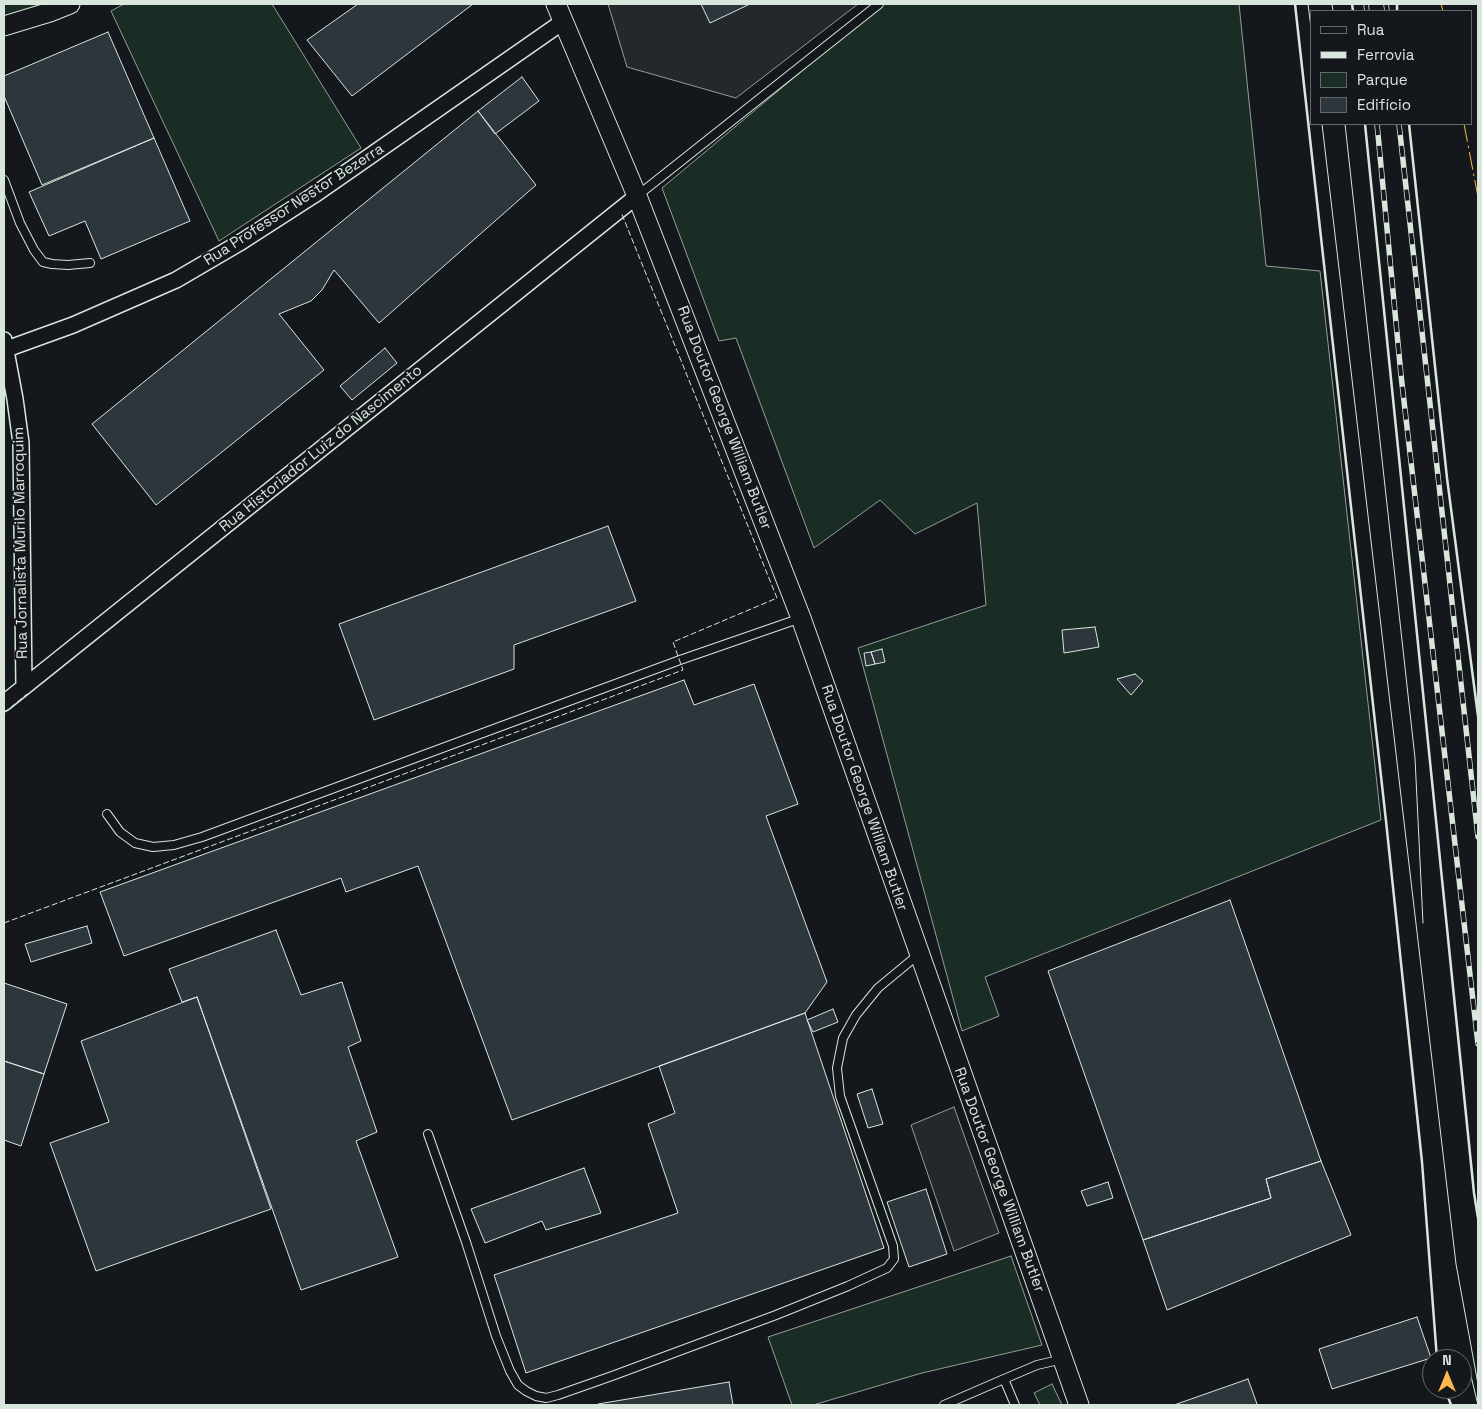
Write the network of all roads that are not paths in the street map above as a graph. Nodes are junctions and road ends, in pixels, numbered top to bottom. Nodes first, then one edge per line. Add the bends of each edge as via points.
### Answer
1 (70, 4) edge
2 (556, 4) edge
3 (880, 4) edge
4 (564, 21) junction
5 (4, 26) edge
6 (4, 180) edge
7 (638, 196) junction
8 (90, 263) dead end
9 (5, 346) edge
10 (802, 618) junction
11 (24, 687) junction
12 (4, 703) edge
13 (107, 814) dead end
14 (919, 954) junction
15 (428, 1134) dead end
16 (1063, 1359) junction
17 (1004, 1379) junction
18 (944, 1405) edge
19 (1015, 1405) edge
20 (1079, 1405) edge

1 - 5 street
2 - 4 street, Rua Doutor George William Butler
3 - 7 lane
4 - 7 street, Rua Doutor George William Butler
4 - 9 street, Rua Professor Nestor Bezerra via 242,242 176,280 73,325
6 - 8 lane via 20,223 43,262
7 - 10 street, Rua Doutor George William Butler
7 - 11 street, Rua Historiador Luiz do Nascimento
9 - 11 street, Rua Jornalista Murilo Marroquim via 21,443
10 - 13 lane via 670,663 174,845 153,847 135,843 120,832
10 - 14 street, Rua Doutor George William Butler
11 - 12 street, Rua Historiador Luiz do Nascimento
14 - 15 lane via 878,988 856,1015 843,1038 837,1068 840,1096 893,1246 894,1259 887,1268 848,1286 612,1376 546,1398 518,1385 496,1336
14 - 16 street, Rua Doutor George William Butler
16 - 17 lane via 1037,1365
16 - 20 street, Rua Doutor George William Butler
17 - 18 lane
17 - 19 lane

